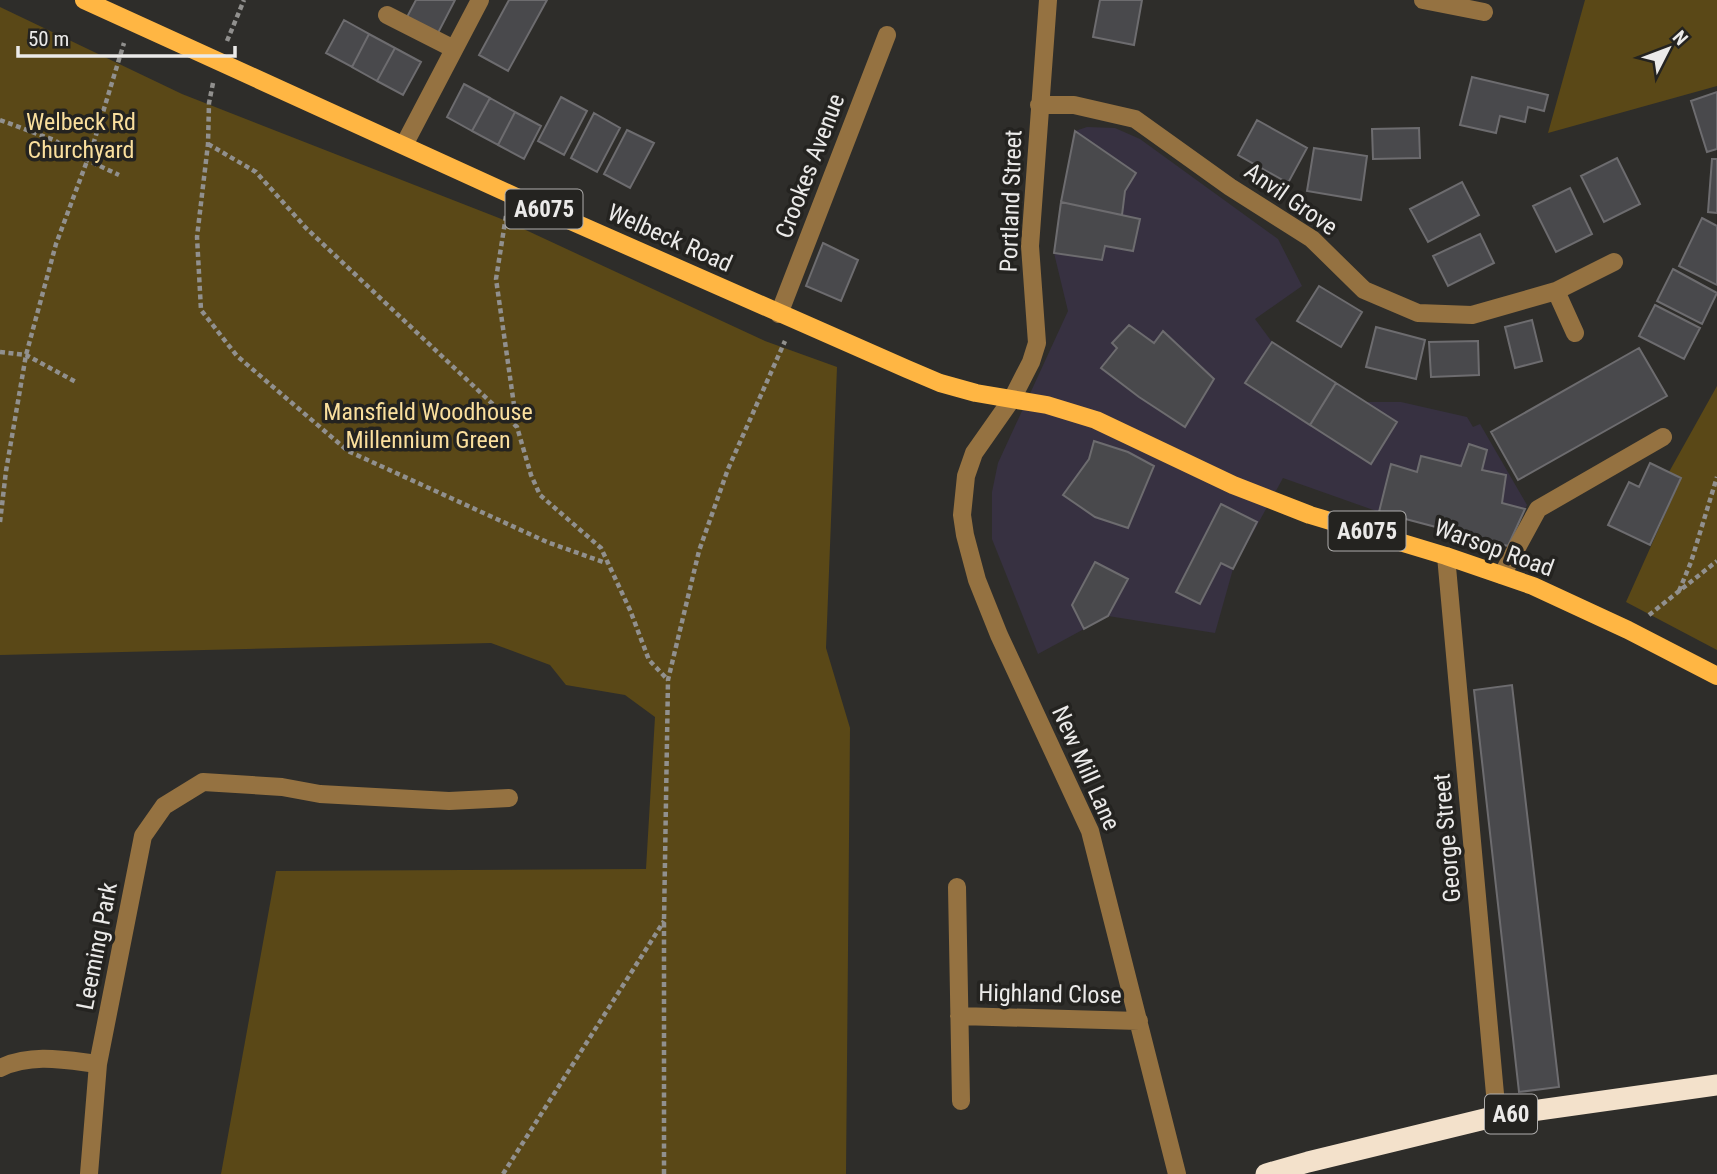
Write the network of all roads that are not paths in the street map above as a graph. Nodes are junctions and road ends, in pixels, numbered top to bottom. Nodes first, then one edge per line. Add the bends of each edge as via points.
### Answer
1 (84, 0) edge
2 (480, 0) edge
3 (1048, 0) edge
4 (1423, 0) edge
5 (1484, 12) dead end
6 (387, 15) dead end
7 (887, 35) dead end
8 (454, 49) junction
9 (1039, 105) junction
10 (404, 145) junction
11 (1614, 262) dead end
12 (1556, 291) junction
13 (779, 314) junction
14 (1575, 333) dead end
15 (1012, 399) junction
16 (1663, 437) dead end
17 (1446, 556) junction
18 (1502, 575) junction
19 (1717, 676) edge
20 (509, 799) dead end
21 (957, 887) dead end
22 (959, 1016) junction
23 (1139, 1021) junction
24 (99, 1064) junction
25 (0, 1068) edge
26 (1717, 1085) edge
27 (961, 1101) dead end
28 (1497, 1116) junction
29 (89, 1174) edge
30 (1177, 1174) edge
31 (1266, 1174) edge

1 - 10 main road, Welbeck Road / A6075
2 - 8 street
3 - 9 street, Portland Street
4 - 5 street
6 - 8 street
7 - 13 street, Crookes Avenue
8 - 10 street
9 - 12 street, Anvil Grove via 1074,105 1135,119 1312,239 1364,290 1418,313 1472,315
9 - 15 street, Portland Street via 1030,246 1037,343
10 - 13 main road, Welbeck Road / A6075
11 - 12 street, Anvil Grove
12 - 14 street
13 - 15 main road, Welbeck Road / A6075 via 940,383
15 - 17 main road, Warsop Road / A6075 via 1096,420 1233,485 1310,515
15 - 23 street, New Mill Lane via 969,466 962,515 965,535 999,635 1090,831
16 - 18 street via 1538,509
17 - 18 main road, Warsop Road / A6075
17 - 28 street, George Street
18 - 19 main road, Warsop Road / A6075 via 1628,630
20 - 24 street, Leeming Park via 449,801 320,794 203,782 164,806 143,836
21 - 22 street, Highland Close
22 - 23 street, Highland Close
22 - 27 street, Highland Close
23 - 30 street, New Mill Lane
24 - 25 street via 23,1059
24 - 29 street, Leeming Park
26 - 28 highway, A60
28 - 31 highway, A60

